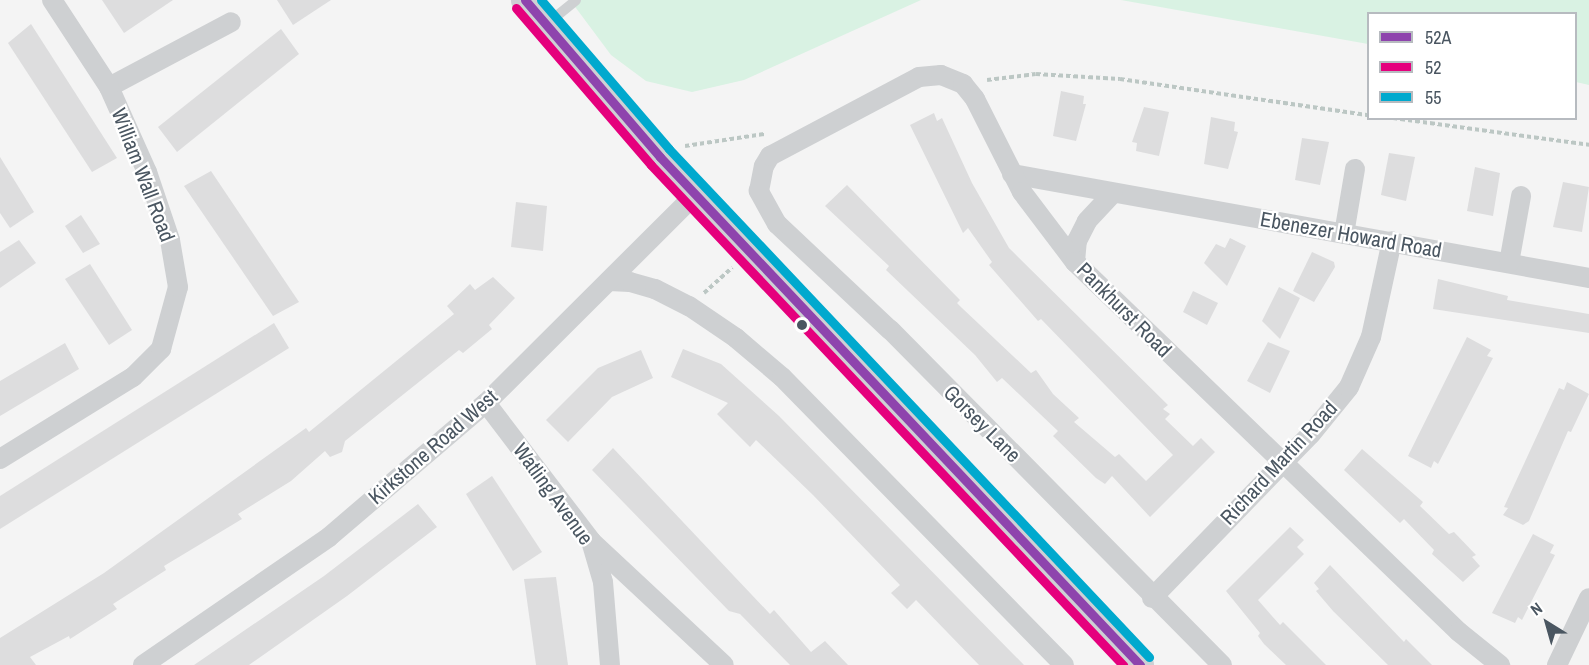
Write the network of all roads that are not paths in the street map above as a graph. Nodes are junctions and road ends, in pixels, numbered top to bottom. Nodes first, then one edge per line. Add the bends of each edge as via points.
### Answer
1 (52, 0) edge
2 (525, 0) edge
3 (576, 0) edge
4 (231, 22) dead end
5 (545, 26) junction
6 (110, 87) junction
7 (1355, 169) dead end
8 (1012, 174) junction
9 (760, 177) joint
10 (1113, 193) junction
11 (695, 195) junction
12 (1521, 196) dead end
13 (1344, 234) junction
14 (1392, 241) junction
15 (1075, 262) junction
16 (1509, 263) junction
17 (1589, 278) edge
18 (609, 281) junction
19 (486, 403) junction
20 (0, 459) edge
21 (1281, 462) junction
22 (591, 541) junction
23 (1152, 598) junction
24 (1589, 598) edge
25 (143, 665) edge
26 (610, 665) edge
27 (724, 665) edge
28 (1065, 665) edge
29 (1140, 665) edge
30 (1222, 665) edge
31 (1500, 665) edge
32 (1557, 665) edge

1 - 6 street, William Wall Road
2 - 5 main road
3 - 5 lane
4 - 6 street
5 - 11 main road
6 - 20 street, William Wall Road via 147,172 170,240 178,288 172,321 161,349 132,377
7 - 13 street
8 - 9 street, Pankhurst Road via 975,99 963,84 941,75 919,77 804,135 770,156
8 - 10 street, Ebenezer Howard Road
8 - 15 street, Pankhurst Road
9 - 23 street, Gorsey Lane via 762,201 777,224 890,330
10 - 13 street, Ebenezer Howard Road
10 - 15 street via 1087,221 1077,241
11 - 18 street, Kirkstone Road West
11 - 29 main road
12 - 16 street
13 - 14 street, Ebenezer Howard Road
14 - 16 street, Ebenezer Howard Road
14 - 21 street, Richard Martin Road via 1382,293 1361,363 1333,409
15 - 21 street, Pankhurst Road
16 - 17 street, Ebenezer Howard Road
18 - 19 street, Kirkstone Road West
18 - 28 street via 630,282 689,306 736,338 782,377
19 - 22 street, Watling Avenue
19 - 25 street, Kirkstone Road West via 329,537
21 - 23 street, Richard Martin Road
21 - 31 street, Pankhurst Road via 1459,632
22 - 26 street, Watling Avenue via 603,582
22 - 27 street
23 - 30 street, Gorsey Lane
24 - 32 street

